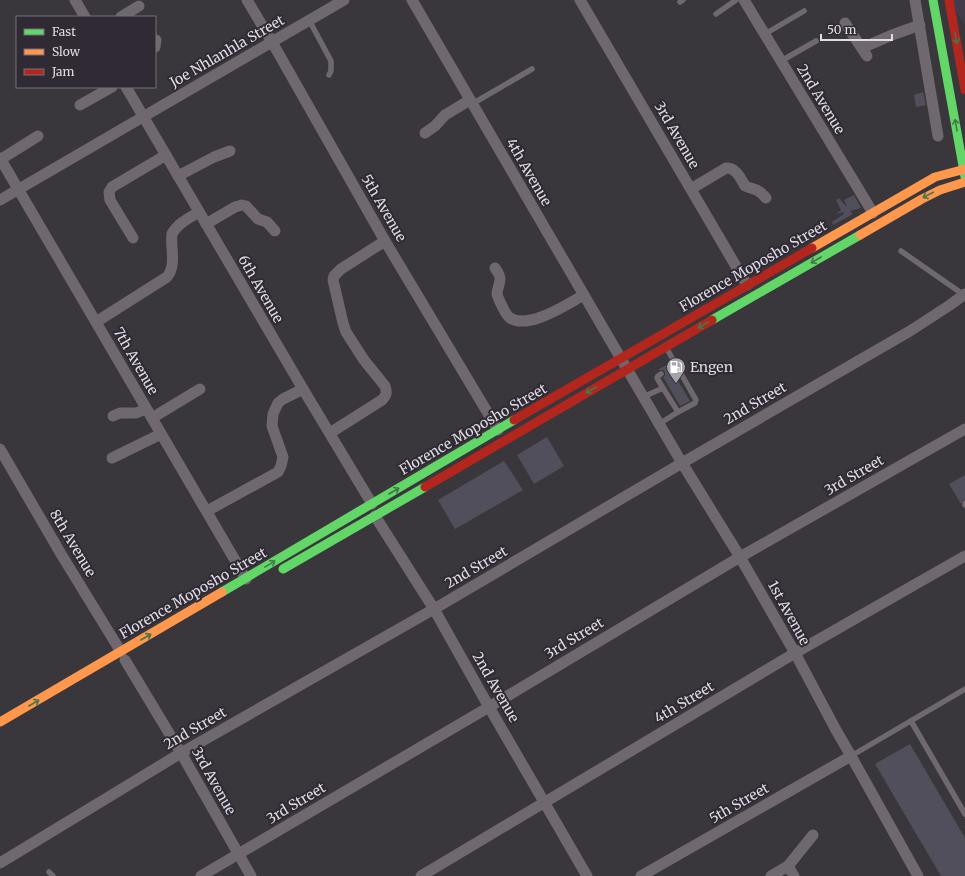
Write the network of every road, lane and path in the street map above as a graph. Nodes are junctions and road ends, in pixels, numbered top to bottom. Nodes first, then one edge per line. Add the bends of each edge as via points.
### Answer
1 (75, 0) edge
2 (247, 0) edge
3 (344, 0) edge
4 (412, 0) edge
5 (580, 0) edge
6 (736, 0) edge
7 (744, 0) edge
8 (915, 0) edge
9 (933, 0) edge
10 (949, 0) edge
11 (139, 6) dead end
12 (804, 12) dead end
13 (716, 14) dead end
14 (84, 16) edge
15 (123, 16) edge
16 (309, 20) junction
17 (845, 23) dead end
18 (920, 25) junction
19 (765, 34) junction
20 (816, 41) dead end
21 (272, 42) junction
22 (781, 61) junction
23 (532, 68) dead end
24 (329, 75) dead end
25 (110, 88) edge
26 (127, 88) edge
27 (965, 90) edge
28 (471, 102) junction
29 (80, 105) dead end
30 (144, 117) junction
31 (425, 133) dead end
32 (38, 136) dead end
33 (938, 136) dead end
34 (230, 152) dead end
35 (166, 155) junction
36 (0, 158) edge
37 (965, 172) edge
38 (178, 176) junction
39 (965, 182) edge
40 (691, 189) junction
41 (18, 190) junction
42 (766, 198) dead end
43 (0, 200) edge
44 (199, 212) junction
45 (873, 213) junction
46 (206, 224) junction
47 (275, 231) dead end
48 (133, 238) dead end
49 (385, 240) junction
50 (901, 251) dead end
51 (495, 268) dead end
52 (747, 285) junction
53 (584, 295) junction
54 (965, 295) edge
55 (96, 322) junction
56 (666, 347) junction
57 (621, 359) junction
58 (627, 369) junction
59 (661, 374) dead end
60 (663, 388) junction
61 (200, 389) dead end
62 (303, 389) junction
63 (643, 397) junction
64 (678, 412) junction
65 (149, 413) junction
66 (113, 416) dead end
67 (659, 424) junction
68 (965, 429) edge
69 (498, 430) junction
70 (330, 433) junction
71 (162, 434) junction
72 (0, 449) edge
73 (112, 458) dead end
74 (682, 463) junction
75 (372, 504) junction
76 (207, 511) junction
77 (375, 516) junction
78 (965, 556) edge
79 (740, 557) junction
80 (276, 573) dead end
81 (246, 579) junction
82 (434, 609) junction
83 (795, 653) junction
84 (124, 658) junction
85 (965, 689) edge
86 (489, 707) junction
87 (911, 721) junction
88 (0, 722) edge
89 (181, 753) junction
90 (851, 756) junction
91 (545, 802) junction
92 (965, 814) edge
93 (813, 835) dead end
94 (238, 855) junction
95 (0, 863) edge
96 (788, 866) junction
97 (201, 876) edge
98 (251, 876) edge
99 (421, 876) edge
100 (587, 876) edge
101 (641, 876) edge
102 (770, 876) edge
103 (794, 876) edge
104 (918, 876) edge

1 - 14 street
2 - 21 street, 5th Avenue
3 - 16 street, Joe Nhlanhla Street
4 - 28 street, 4th Avenue
5 - 40 street, 3rd Avenue
6 - 13 lane
7 - 19 street, 2nd Avenue
8 - 18 street
37 -> 9 street
10 -> 27 street
11 - 15 street
12 - 19 lane
16 - 21 street, Joe Nhlanhla Street
16 - 24 lane via 331,61
17 - 18 street via 864,52 892,35
18 - 33 street
19 - 22 street, 2nd Avenue
20 - 22 lane
21 - 30 street, Joe Nhlanhla Street
21 - 49 street, 5th Avenue
22 - 45 street, 2nd Avenue
23 - 28 lane
25 - 29 street
26 - 30 street, 6th Avenue
28 - 31 street via 445,115
28 - 53 street, 4th Avenue
30 - 35 street, 6th Avenue
30 - 41 street, Joe Nhlanhla Street
32 - 36 street
34 - 38 street via 214,157
35 - 38 street, 6th Avenue
35 - 48 street via 112,187 109,192 110,200
36 - 41 street, 7th Avenue
37 - 45 street, Florence Moposho Street via 936,177
38 - 44 street, 6th Avenue
39 -> 56 street, Florence Moposho Street via 922,199
40 - 42 street via 730,168 734,169 746,186 755,188
40 - 52 street, 3rd Avenue
41 - 43 street, Joe Nhlanhla Street
41 - 55 street, 7th Avenue
44 - 46 street, 6th Avenue
44 - 55 street via 180,224 172,234 172,268 168,277
45 - 52 street, Florence Moposho Street
46 - 47 street via 242,205 258,219 267,222
46 - 62 street, 6th Avenue
49 - 69 street, 5th Avenue
49 - 70 street via 341,269 333,280 346,332 385,386 387,394 382,400
50 - 54 lane
51 - 53 street via 500,276 497,294 504,312 518,321 542,317
52 - 57 street, Florence Moposho Street
53 - 57 street, 4th Avenue
54 - 74 street, 2nd Street via 910,331
55 - 65 street, 7th Avenue
56 - 58 street, Florence Moposho Street
56 - 64 lane via 673,366 696,400
57 - 58 street, 4th Avenue
57 - 69 street, Florence Moposho Street
58 - 63 street, 1st Avenue
58 -> 77 street, Florence Moposho Street
59 - 60 lane via 657,378
60 - 63 lane
60 - 64 lane
61 - 65 street
62 - 70 street, 6th Avenue
62 - 76 street via 278,403 273,414 272,426 283,457 278,472
63 - 67 street, 1st Avenue
64 - 67 lane
65 - 66 street via 120,413
65 - 71 street, 7th Avenue
67 - 74 street, 1st Avenue
68 - 79 street, 3rd Street
75 -> 69 street, Florence Moposho Street
70 - 75 street, 6th Avenue
71 - 73 street
71 - 76 street, 7th Avenue
72 - 84 street, 8th Avenue
74 - 79 street, 1st Avenue
74 - 82 street, 2nd Street
81 -> 75 street, Florence Moposho Street
76 - 81 street, 7th Avenue
77 - 80 street, Florence Moposho Street
77 - 82 street, 2nd Avenue
78 - 83 street, 4th Street
79 - 83 street, 1st Avenue
79 - 86 street, 3rd Street
84 -> 81 street, Florence Moposho Street
82 - 86 street, 2nd Avenue
82 - 89 street, 2nd Street
83 - 90 street, 1st Avenue
83 - 91 street, 4th Street
88 -> 84 street, Florence Moposho Street
84 - 89 street, 3rd Avenue
85 - 87 lane
86 - 91 street, 2nd Avenue
86 - 94 street, 3rd Street
87 - 90 lane
87 - 92 lane
89 - 94 street, 3rd Avenue
89 - 95 street, 2nd Street
90 - 101 street, 5th Street
90 - 104 street, 1st Avenue
91 - 99 street, 4th Street
91 - 100 street, 2nd Avenue
93 - 96 street
94 - 97 street, 3rd Street
94 - 98 street, 3rd Avenue
96 - 102 street
96 - 103 street

